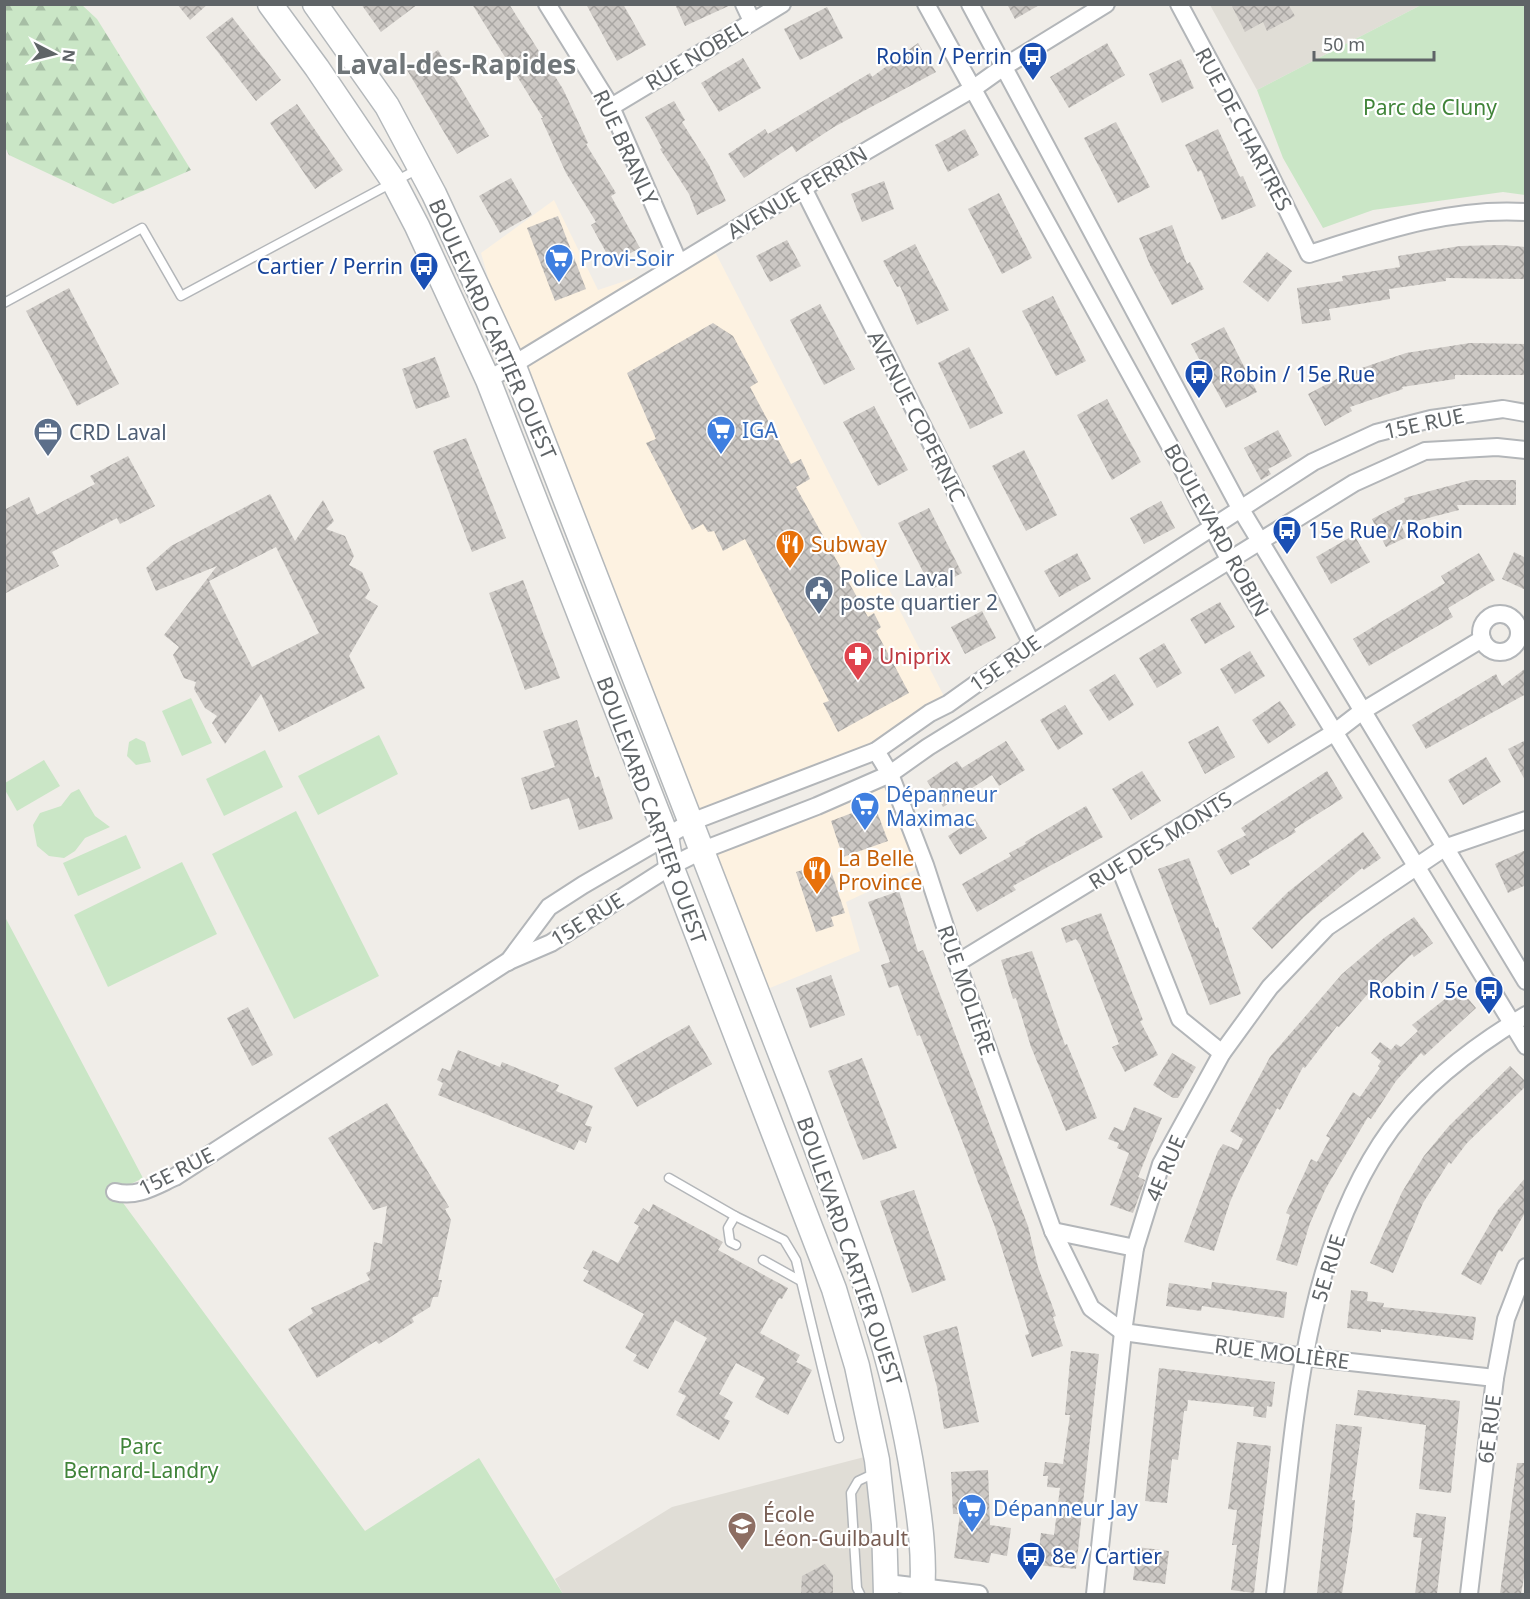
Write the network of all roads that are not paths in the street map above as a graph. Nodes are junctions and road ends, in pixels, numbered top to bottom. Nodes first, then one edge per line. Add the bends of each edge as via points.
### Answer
1 (270, 4) edge
2 (315, 4) edge
3 (547, 4) edge
4 (744, 4) edge
5 (782, 4) edge
6 (926, 4) edge
7 (970, 4) edge
8 (1106, 4) edge
9 (1179, 4) edge
10 (752, 21) junction
11 (1002, 68) junction
12 (974, 88) junction
13 (611, 107) junction
14 (421, 168) junction
15 (394, 183) junction
16 (803, 188) junction
17 (1526, 212) edge
18 (679, 263) junction
19 (4, 303) edge
20 (513, 364) junction
21 (488, 380) junction
22 (1526, 413) edge
23 (1526, 450) edge
24 (1240, 508) junction
25 (1212, 526) junction
26 (1262, 542) junction
27 (1230, 561) junction
28 (1482, 639) dead end
29 (1032, 644) junction
30 (1361, 712) junction
31 (1335, 732) junction
32 (876, 751) junction
33 (890, 774) junction
34 (1526, 820) edge
35 (691, 822) junction
36 (666, 835) junction
37 (1444, 848) junction
38 (703, 850) junction
39 (671, 866) junction
40 (1119, 866) junction
41 (1417, 866) junction
42 (507, 962) junction
43 (957, 963) junction
44 (1526, 981) edge
45 (1519, 1019) edge
46 (1526, 1046) edge
47 (1222, 1053) junction
48 (669, 1178) dead end
49 (115, 1192) dead end
50 (735, 1216) junction
51 (1053, 1231) junction
52 (736, 1245) dead end
53 (1135, 1248) junction
54 (763, 1260) dead end
55 (1526, 1267) edge
56 (799, 1280) junction
57 (1123, 1332) junction
58 (1305, 1357) junction
59 (1495, 1378) junction
60 (839, 1437) dead end
61 (878, 1471) junction
62 (886, 1589) edge
63 (923, 1591) edge
64 (861, 1594) edge
65 (979, 1594) edge
66 (1095, 1594) edge
67 (1275, 1594) edge
68 (1469, 1594) edge

1 - 15 street, BOULEVARD CARTIER OUEST
2 - 14 street, BOULEVARD CARTIER OUEST via 387,106
3 - 13 street, RUE BRANLY
4 - 10 street
5 - 10 street, RUE NOBEL
6 - 12 street, BOULEVARD ROBIN
7 - 11 street, BOULEVARD ROBIN
8 - 11 street, AVENUE PERRIN
9 - 17 street, RUE DE CHARTRES via 1309,254 1387,229 1468,213
10 - 13 street, RUE NOBEL
11 - 12 street, AVENUE PERRIN
11 - 24 street, BOULEVARD ROBIN
12 - 16 street, AVENUE PERRIN
12 - 25 street, BOULEVARD ROBIN
13 - 18 street, RUE BRANLY
14 - 15 lane
14 - 20 street, BOULEVARD CARTIER OUEST
15 - 19 lane via 181,296 142,228
15 - 21 street, BOULEVARD CARTIER OUEST
16 - 18 street, AVENUE PERRIN
16 - 29 street, AVENUE COPERNIC
18 - 20 street, AVENUE PERRIN
20 - 21 street, AVENUE PERRIN
20 - 35 street, BOULEVARD CARTIER OUEST
21 - 36 street, BOULEVARD CARTIER OUEST
22 - 24 street, 15E RUE via 1503,409 1431,419 1376,433 1313,462
23 - 26 street, 15E RUE via 1497,447 1425,451 1354,483
24 - 25 street, 15E RUE
24 - 26 street, BOULEVARD ROBIN
25 - 27 street, BOULEVARD ROBIN
25 - 29 street, 15E RUE
26 - 27 street, 15E RUE
26 - 30 street, BOULEVARD ROBIN
27 - 31 street, BOULEVARD ROBIN
27 - 33 street, 15E RUE
28 - 30 street, RUE DES MONTS
29 - 32 street, 15E RUE
30 - 31 street, RUE DES MONTS
30 - 37 street, BOULEVARD ROBIN
31 - 40 street, RUE DES MONTS
31 - 41 street, BOULEVARD ROBIN
32 - 33 street, RUE MOLIÈRE
32 - 35 street, 15E RUE
33 - 38 street, 15E RUE
33 - 43 street, RUE MOLIÈRE
34 - 37 street, 4E RUE
35 - 36 street, 15E RUE
35 - 38 street, BOULEVARD CARTIER OUEST
36 - 39 street, BOULEVARD CARTIER OUEST
36 - 42 street, 15E RUE via 549,907
37 - 41 street, 4E RUE
37 - 44 street, BOULEVARD ROBIN
38 - 39 street, 15E RUE
38 - 63 street, BOULEVARD CARTIER OUEST via 835,1195 892,1369 922,1532
39 - 42 street, 15E RUE via 551,943
39 - 61 street, BOULEVARD CARTIER OUEST via 834,1289 857,1366
40 - 43 street, RUE DES MONTS
40 - 47 street via 1180,1019
41 - 45 street, BOULEVARD ROBIN
41 - 47 street, 4E RUE via 1327,927 1270,987
42 - 49 street, 15E RUE via 175,1177 127,1195
43 - 51 street, RUE MOLIÈRE
45 - 46 street, BOULEVARD ROBIN
45 - 58 street, 5E RUE via 1446,1070 1392,1128 1354,1190 1321,1280
47 - 53 street, 4E RUE via 1161,1164
48 - 50 lane
50 - 52 lane via 728,1228 730,1242
50 - 56 lane via 784,1240 796,1260
51 - 53 street
51 - 57 street, RUE MOLIÈRE via 1091,1308
53 - 57 street, 4E RUE
54 - 56 lane
55 - 59 street, 6E RUE via 1506,1319
56 - 60 lane
57 - 58 street, RUE MOLIÈRE
57 - 66 street, 4E RUE
58 - 59 street, RUE MOLIÈRE
58 - 67 street, 5E RUE
59 - 68 street, 6E RUE
61 - 62 street, BOULEVARD CARTIER OUEST
61 - 64 lane via 858,1481 851,1493 857,1588
62 - 63 street
63 - 65 street

